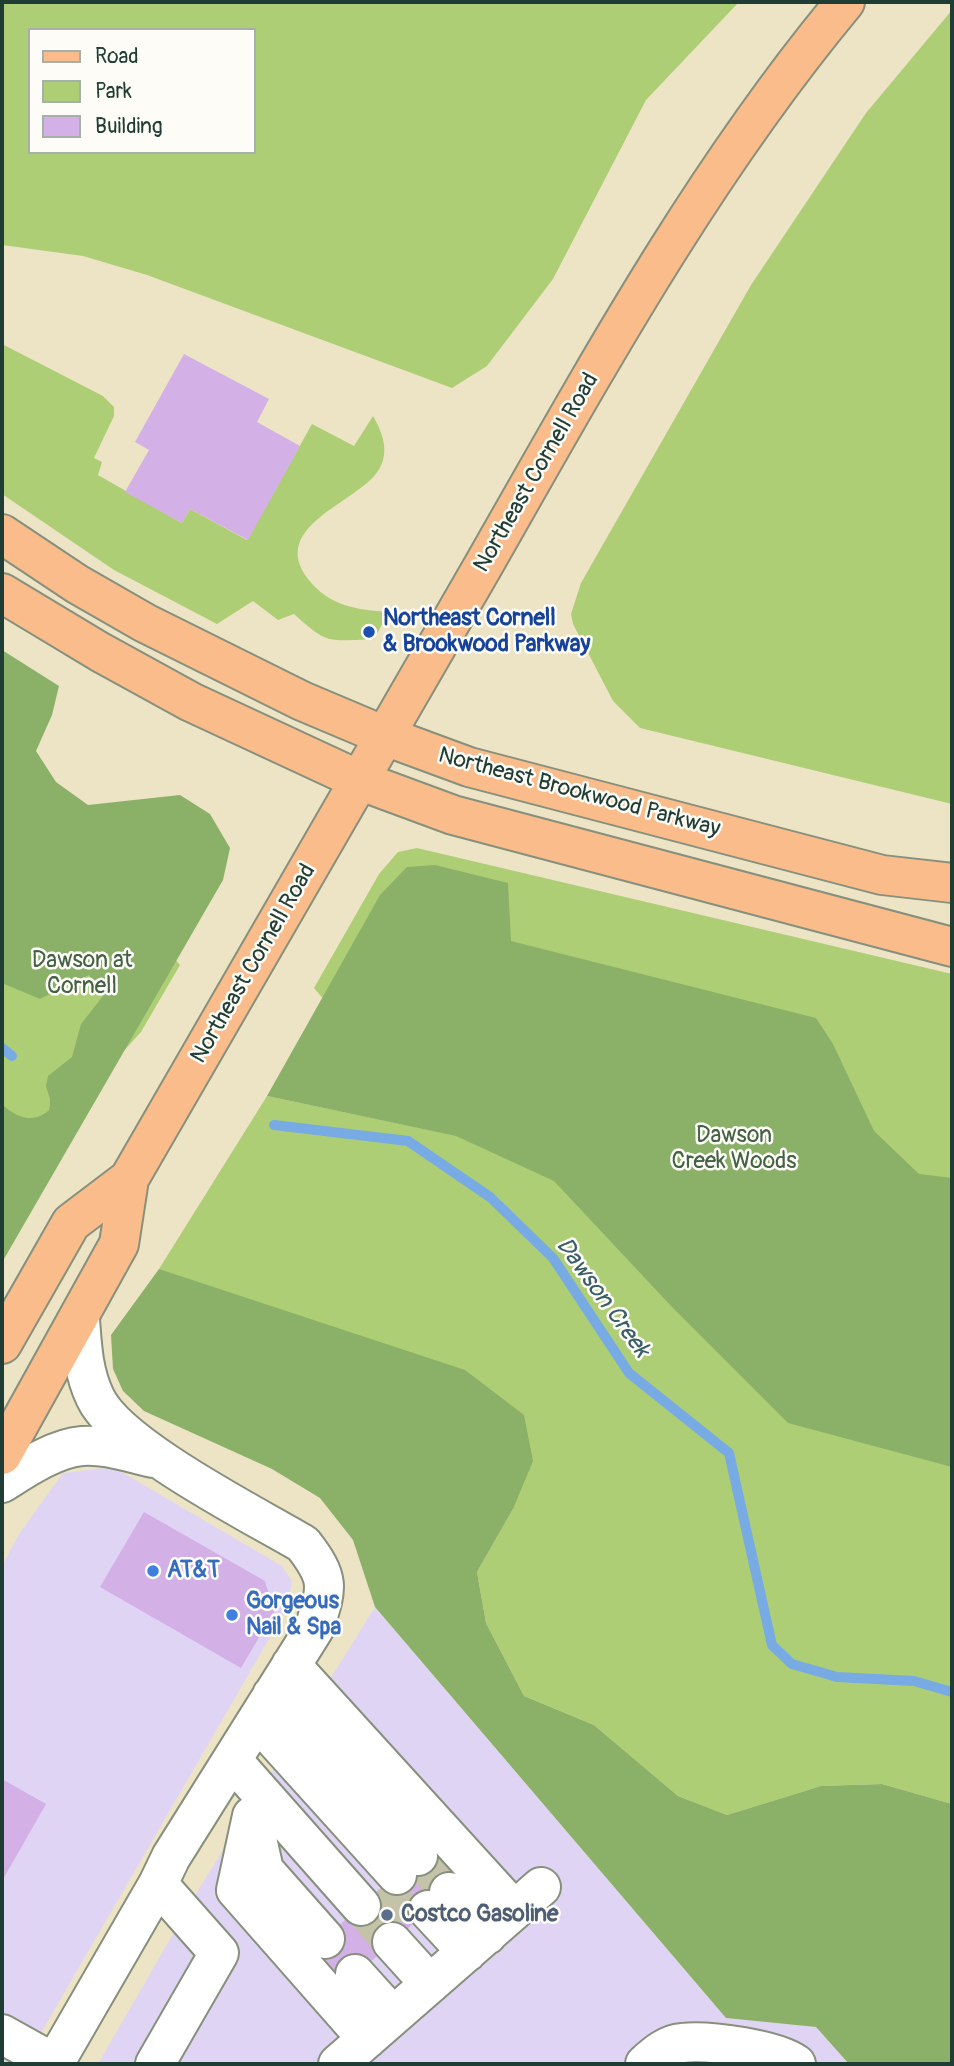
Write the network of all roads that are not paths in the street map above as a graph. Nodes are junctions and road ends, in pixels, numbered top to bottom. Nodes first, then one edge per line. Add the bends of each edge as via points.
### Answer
1 (845, 2) edge
2 (2, 534) edge
3 (2, 593) edge
4 (385, 736) junction
5 (361, 781) junction
6 (952, 883) edge
7 (952, 947) edge
8 (129, 1179) junction
9 (80, 1319) junction
10 (2, 1344) edge
11 (2, 1455) edge
12 (158, 1459) junction
13 (2, 1483) edge
14 (257, 1720) junction
15 (252, 1816) junction
16 (158, 1884) junction
17 (371, 1898) junction
18 (402, 1933) junction
19 (449, 1967) junction
20 (2, 2034) edge
21 (54, 2064) edge
22 (155, 2064) edge
23 (338, 2064) edge
24 (645, 2064) edge
25 (796, 2064) edge

1 - 4 main road, Northeast Cornell Road via 749,128 666,253
2 - 4 main road, Northeast Brookwood Parkway via 145,623 302,701
3 - 5 main road via 191,702
4 - 5 main road, Northeast Cornell Road
4 - 6 main road, Northeast Brookwood Parkway via 469,767 882,875
5 - 7 main road via 453,815
5 - 8 main road, Northeast Cornell Road
8 - 9 main road, Northeast Cornell Road via 119,1244
8 - 10 main road, Northeast Cornell Road via 71,1223
9 - 11 main road, Northeast Cornell Road
9 - 12 lane via 84,1368 96,1400
12 - 13 lane via 80,1446
12 - 14 lane via 303,1544 320,1566 326,1590 314,1629
14 - 15 lane
14 - 16 lane
14 - 17 lane
14 - 17 lane
14 - 19 lane
15 - 17 lane via 249,1884
15 - 19 lane via 236,1890
16 - 21 lane
16 - 22 lane via 219,1953
18 - 19 lane
18 - 19 lane
18 - 19 lane
19 - 23 lane
20 - 21 lane
24 - 25 lane via 661,2050 681,2043 743,2048

